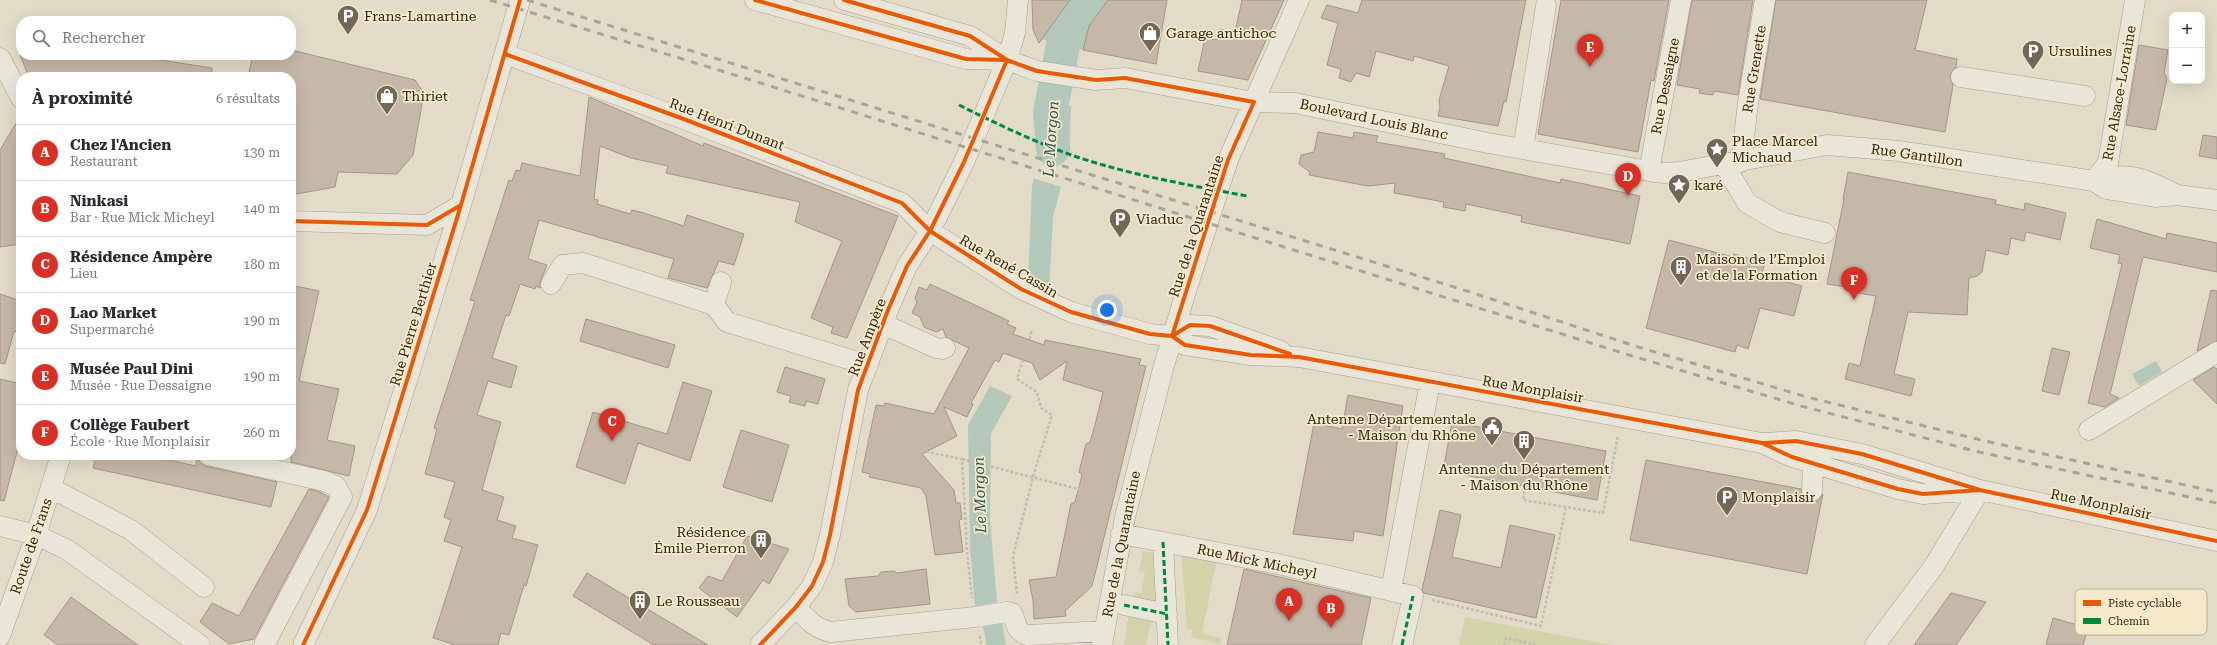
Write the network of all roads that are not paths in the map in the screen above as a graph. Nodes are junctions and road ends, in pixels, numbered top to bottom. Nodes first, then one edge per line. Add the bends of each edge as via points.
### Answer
1 (520, 0) edge
2 (755, 0) edge
3 (844, 0) edge
4 (1018, 0) edge
5 (1299, 0) edge
6 (1681, 0) edge
7 (1765, 0) edge
8 (2135, 0) edge
9 (1546, 6) dead end
10 (505, 54) junction
11 (0, 58) edge
12 (1007, 60) junction
13 (1961, 77) dead end
14 (16, 88) edge
15 (2085, 96) dead end
16 (1254, 102) junction
17 (1523, 149) junction
18 (1733, 163) junction
19 (1649, 172) junction
20 (2094, 181) junction
21 (2217, 200) edge
22 (461, 205) junction
23 (296, 221) edge
24 (930, 231) junction
25 (1825, 233) dead end
26 (721, 282) dead end
27 (551, 284) dead end
28 (714, 305) junction
29 (883, 324) junction
30 (1172, 336) junction
31 (945, 348) dead end
32 (2217, 352) edge
33 (868, 365) junction
34 (1430, 382) junction
35 (2089, 430) dead end
36 (1762, 443) junction
37 (59, 460) edge
38 (230, 460) edge
39 (1813, 463) junction
40 (51, 488) junction
41 (1980, 490) junction
42 (1812, 491) dead end
43 (0, 526) edge
44 (1121, 534) junction
45 (36, 535) junction
46 (2217, 540) edge
47 (1163, 542) junction
48 (204, 587) dead end
49 (1391, 591) junction
50 (1124, 605) dead end
51 (796, 607) junction
52 (1167, 614) junction
53 (0, 636) edge
54 (1103, 638) edge
55 (200, 645) edge
56 (264, 645) edge
57 (303, 645) edge
58 (760, 645) edge
59 (1168, 645) edge
60 (1402, 645) edge
61 (1875, 645) edge

1 - 10 street, Rue Pierre Berthier
2 - 12 street, Boulevard Louis Blanc via 966,59
3 - 12 street, Boulevard Louis Blanc via 970,36
4 - 12 street, Rue Ampère via 1015,33
5 - 16 street, Rue de la Quarantaine
6 - 19 street, Rue Dessaigne
7 - 18 street, Rue Grenette via 1748,103
8 - 20 street, Rue Alsace-Lorraine via 2108,164
9 - 17 street
10 - 22 street, Rue Pierre Berthier
10 - 24 street, Rue Henri Dunant via 902,203
11 - 14 street
12 - 16 street, Boulevard Louis Blanc via 1037,71 1080,78 1125,78
12 - 24 street, Rue Ampère via 964,162
13 - 15 street
16 - 17 street, Boulevard Louis Blanc via 1296,103
16 - 30 street, Rue de la Quarantaine via 1228,160
17 - 19 street, Boulevard Louis Blanc
18 - 19 street, Boulevard Louis Blanc via 1664,173
18 - 20 street, Rue Gantillon via 1787,150 1827,145 1899,151
18 - 25 street via 1747,203 1780,222
20 - 21 street, Rue Gantillon via 2112,176 2128,176 2148,180 2177,195
22 - 23 street via 427,225
22 - 57 street, Rue Pierre Berthier via 367,510
24 - 29 street, Rue Ampère via 907,266
24 - 30 street, Rue René Cassin via 1021,289 1052,304 1071,312 1150,334
26 - 28 street
27 - 28 street via 563,265 584,264
28 - 33 street via 727,322
29 - 31 street via 936,348
29 - 33 street, Rue Ampère
30 - 34 street, Rue Monplaisir via 1190,325 1210,326 1299,358
30 - 44 street, Rue de la Quarantaine
32 - 35 street
33 - 51 street, Rue Ampère via 858,390 823,562 812,586
34 - 36 street, Rue Monplaisir
34 - 49 street
36 - 39 street, Rue Monplaisir via 1792,457
36 - 41 street, Rue Monplaisir via 1796,441 1862,454
37 - 40 street, Route de Frans
38 - 56 street via 324,481 336,486 342,496
39 - 41 street, Rue Monplaisir via 1923,494
39 - 42 street
40 - 45 street, Route de Frans
40 - 48 street via 131,530
41 - 46 street, Rue Monplaisir
41 - 61 street via 1934,566
43 - 45 street
44 - 47 street, Rue Mick Micheyl
44 - 54 street, Rue de la Quarantaine
45 - 53 street, Route de Frans
45 - 55 street via 66,549
47 - 49 street, Rue Mick Micheyl via 1278,564
47 - 52 street
49 - 60 street, Rue Mick Micheyl via 1413,596
50 - 52 street
51 - 54 street via 820,630 831,632 1007,612 1012,613 1021,634 1028,636
51 - 58 street, Rue Ampère
52 - 59 street

